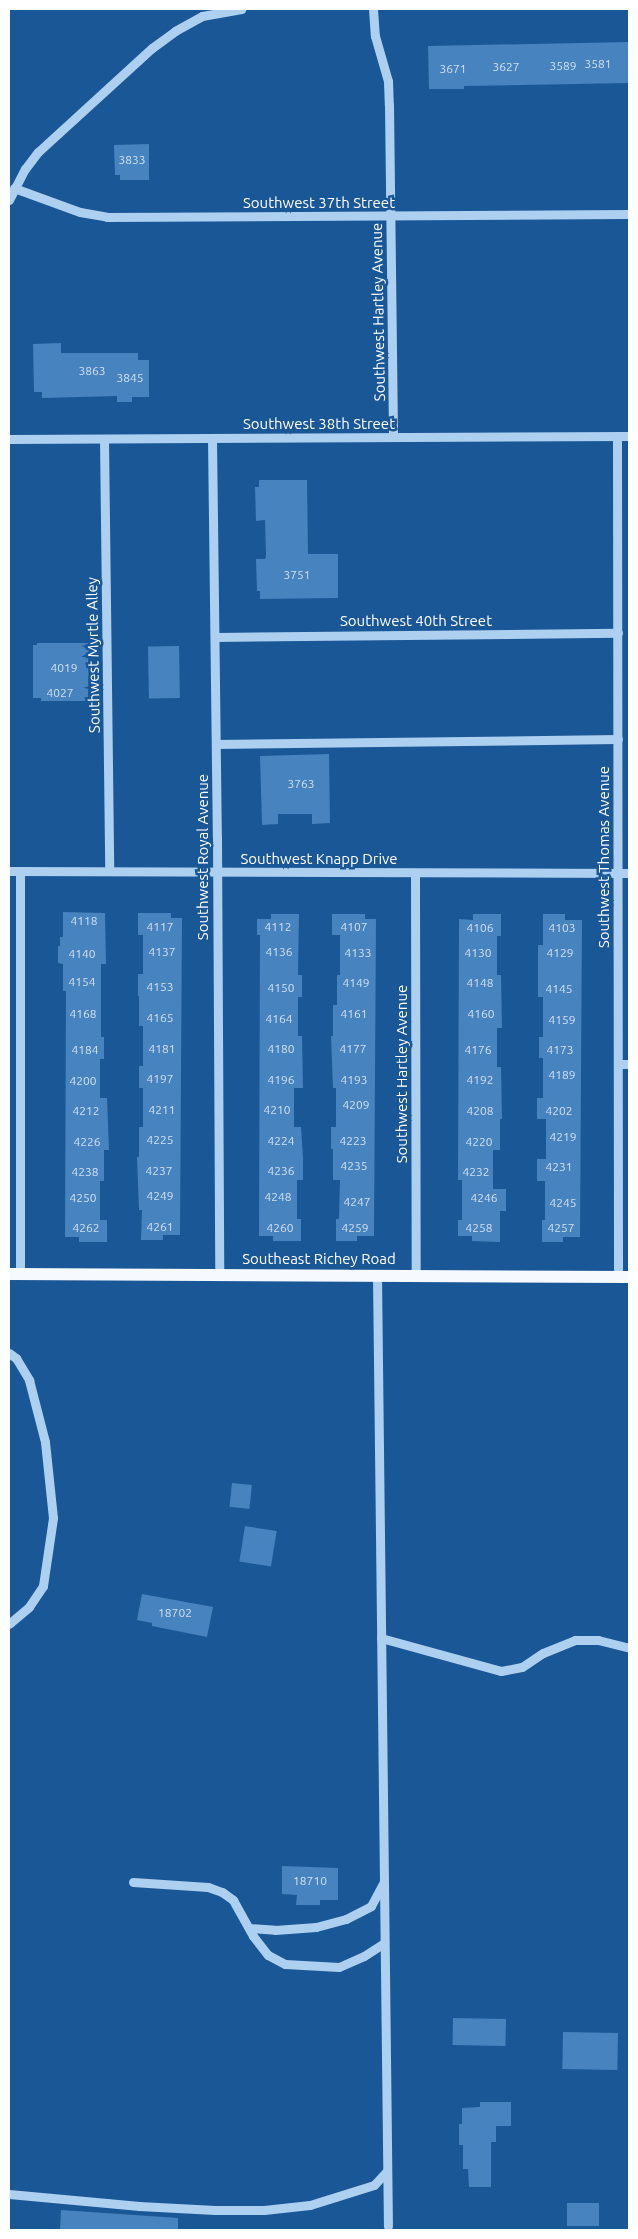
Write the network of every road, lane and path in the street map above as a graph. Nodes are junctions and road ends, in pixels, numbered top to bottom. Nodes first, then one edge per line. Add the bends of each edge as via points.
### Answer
1 (241, 9) edge
2 (373, 9) edge
3 (201, 12) edge
4 (14, 188) junction
5 (9, 200) edge
6 (629, 214) edge
7 (390, 216) junction
8 (617, 436) junction
9 (629, 436) edge
10 (393, 437) junction
11 (212, 438) junction
12 (9, 439) edge
13 (104, 439) junction
14 (618, 633) junction
15 (215, 637) junction
16 (618, 739) junction
17 (216, 744) junction
18 (9, 871) edge
19 (20, 871) junction
20 (110, 872) junction
21 (218, 872) junction
22 (415, 873) junction
23 (629, 873) edge
24 (618, 874) junction
25 (618, 1064) junction
26 (629, 1064) edge
27 (15, 1274) edge
28 (219, 1275) junction
29 (377, 1275) junction
30 (416, 1276) junction
31 (624, 1277) edge
32 (9, 1353) edge
33 (9, 1624) edge
34 (381, 1638) junction
35 (629, 1648) edge
36 (133, 1882) dead end
37 (384, 1883) junction
38 (249, 1928) junction
39 (384, 1943) junction
40 (387, 2171) junction
41 (9, 2194) edge
42 (388, 2226) dead end

1 - 3 street
2 - 7 street, Southwest Hartley Avenue via 375,36 388,81
3 - 4 street via 152,48 38,152
4 - 5 street
4 - 7 street, Southwest 37th Street via 80,212 107,217
6 - 7 street, Southwest 37th Street
7 - 10 street, Southwest Hartley Avenue
8 - 9 street, Southwest 38th Street
8 - 10 street, Southwest 38th Street
8 - 14 street, Southwest Thomas Avenue
10 - 11 street, Southwest 38th Street
11 - 13 street, Southwest 38th Street
11 - 15 street, Southwest Royal Avenue
12 - 13 street, Southwest 38th Street
13 - 20 street, Southwest Myrtle Alley
14 - 15 street, Southwest 40th Street
14 - 16 street, Southwest Thomas Avenue
15 - 17 street, Southwest Royal Avenue
16 - 17 street
16 - 24 street, Southwest Thomas Avenue
17 - 21 street, Southwest Royal Avenue
18 - 19 street, Southwest Knapp Drive
19 - 20 street, Southwest Knapp Drive
19 - 27 street
20 - 21 street, Southwest Knapp Drive
21 - 22 street, Southwest Knapp Drive
21 - 28 street, Southwest Royal Avenue
22 - 24 street, Southwest Knapp Drive
22 - 30 street, Southwest Hartley Avenue
23 - 24 street, Southwest Knapp Drive
24 - 25 street, Southwest Thomas Avenue
25 - 26 street
25 - 31 street, Southwest Thomas Avenue
27 - 28 main road, Southeast Richey Road
28 - 29 main road, Southeast Richey Road
29 - 30 main road, Southeast Richey Road
29 - 34 street
30 - 31 main road, Southeast Richey Road
32 - 33 street via 30,1380 45,1442 54,1518 43,1586 29,1607
34 - 35 street via 501,1671 522,1666 575,1640 598,1640
34 - 37 street
36 - 38 street via 208,1887 222,1892 233,1900
37 - 38 street via 371,1906 346,1919 316,1927
37 - 39 street
38 - 39 street via 268,1955 285,1964 339,1967
39 - 40 street
40 - 41 street via 374,2185 310,2205 264,2210 139,2206
40 - 42 street

